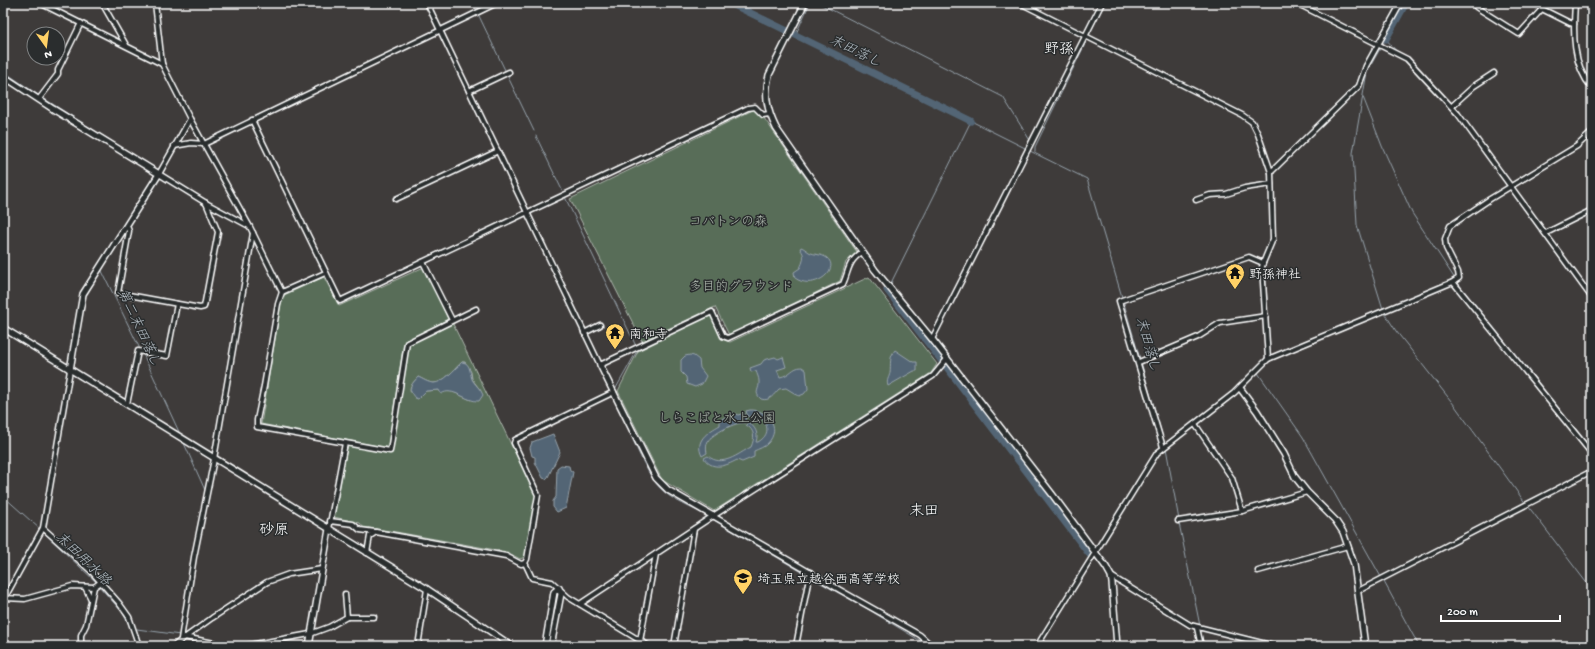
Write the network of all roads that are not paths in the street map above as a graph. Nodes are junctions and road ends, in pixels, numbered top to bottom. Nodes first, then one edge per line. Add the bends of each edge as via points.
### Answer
1 (40, 3) edge
2 (102, 3) edge
3 (155, 3) edge
4 (427, 3) edge
5 (497, 3) edge
6 (805, 3) edge
7 (1020, 3) edge
8 (1102, 3) edge
9 (1401, 3) edge
10 (1473, 3) edge
11 (1576, 3) edge
12 (1302, 6) dead end
13 (81, 23) junction
14 (1574, 24) junction
15 (440, 30) junction
16 (1085, 36) junction
17 (1379, 44) junction
18 (126, 46) junction
19 (162, 64) junction
20 (509, 72) dead end
21 (1494, 73) dead end
22 (3, 76) edge
23 (1592, 88) edge
24 (469, 91) junction
25 (39, 99) junction
26 (1452, 106) junction
27 (769, 114) junction
28 (190, 120) junction
29 (252, 120) junction
30 (1592, 132) edge
31 (204, 144) junction
32 (174, 146) junction
33 (498, 151) junction
34 (1271, 172) junction
35 (159, 174) junction
36 (1271, 184) junction
37 (1511, 186) junction
38 (396, 200) dead end
39 (1196, 200) dead end
40 (206, 203) junction
41 (1592, 210) edge
42 (527, 212) junction
43 (127, 226) junction
44 (250, 227) junction
45 (253, 233) junction
46 (1546, 233) junction
47 (862, 252) junction
48 (423, 262) junction
49 (1263, 263) junction
50 (325, 272) junction
51 (1453, 282) junction
52 (282, 292) junction
53 (1592, 298) edge
54 (177, 304) junction
55 (476, 309) dead end
56 (1266, 316) junction
57 (452, 320) junction
58 (600, 325) dead end
59 (3, 328) edge
60 (584, 333) junction
61 (932, 339) junction
62 (947, 359) junction
63 (1268, 360) junction
64 (1139, 362) junction
65 (600, 365) junction
66 (70, 370) junction
67 (1240, 388) junction
68 (614, 392) junction
69 (127, 404) junction
70 (1195, 424) junction
71 (344, 443) junction
72 (1163, 447) junction
73 (1592, 454) edge
74 (214, 458) junction
75 (1592, 471) edge
76 (1307, 492) junction
77 (1242, 511) junction
78 (712, 516) junction
79 (330, 521) junction
80 (1178, 521) dead end
81 (43, 528) junction
82 (329, 529) junction
83 (694, 529) junction
84 (376, 532) junction
85 (1348, 546) junction
86 (1096, 552) junction
87 (367, 553) junction
88 (656, 554) junction
89 (525, 563) junction
90 (322, 569) junction
91 (1258, 571) dead end
92 (810, 572) junction
93 (1111, 576) junction
94 (101, 582) junction
95 (85, 587) junction
96 (94, 588) junction
97 (559, 588) junction
98 (427, 590) junction
99 (1358, 591) junction
100 (345, 594) dead end
101 (4, 599) edge
102 (91, 599) junction
103 (580, 604) junction
104 (347, 617) junction
105 (374, 617) dead end
106 (1197, 628) junction
107 (310, 634) junction
108 (183, 638) junction
109 (640, 641) junction
110 (81, 646) edge
111 (139, 646) edge
112 (173, 646) edge
113 (220, 646) edge
114 (244, 646) edge
115 (309, 646) edge
116 (418, 646) edge
117 (512, 646) edge
118 (545, 646) edge
119 (551, 646) edge
120 (649, 646) edge
121 (674, 646) edge
122 (796, 646) edge
123 (932, 646) edge
124 (1037, 646) edge
125 (1117, 646) edge
126 (1201, 646) edge
127 (1274, 646) edge
128 (1365, 646) edge

1 - 13 street
2 - 18 street
3 - 19 street
4 - 15 street
5 - 15 street
6 - 27 street via 768,80 766,102
7 - 16 street
8 - 16 street
9 - 17 street
10 - 14 street via 1519,34 1542,9
11 - 14 street
12 - 17 street
13 - 18 street
13 - 25 street via 58,74
14 - 23 street via 1582,73
15 - 24 street
15 - 29 street
16 - 34 street via 1247,118 1258,134
16 - 61 street
17 - 26 street via 1407,59
17 - 34 street via 1366,66 1359,86
18 - 19 street
19 - 28 street
20 - 24 street
21 - 26 street via 1474,86
22 - 25 street
24 - 33 street
25 - 35 street
26 - 37 street
27 - 42 street via 763,115 755,107 748,108
27 - 47 street via 776,128
28 - 31 street
28 - 32 street
29 - 31 street
29 - 50 street
30 - 37 street via 1577,146
31 - 32 street
31 - 44 street
32 - 35 street
33 - 38 street
33 - 42 street
34 - 36 street
35 - 40 street
35 - 43 street
36 - 39 street
36 - 49 street via 1273,239
37 - 46 street
37 - 51 street via 1450,226 1444,239 1458,272 1458,278
40 - 44 street
40 - 54 street via 218,232 204,307
41 - 46 street
42 - 48 street
42 - 60 street
43 - 54 street via 129,231 118,294
43 - 66 street via 83,294
44 - 45 street
45 - 52 street
45 - 74 street
46 - 53 street
47 - 61 street
47 - 65 street via 852,260 843,284 728,338 723,336 712,312
48 - 50 street via 340,301
48 - 57 street
49 - 56 street
49 - 64 street via 1249,256 1119,301
50 - 52 street
51 - 63 street
51 - 73 street
52 - 71 street via 257,427
54 - 69 street via 167,356 138,350
55 - 57 street
56 - 63 street
56 - 64 street via 1220,323 1198,337
57 - 71 street via 407,343 390,451
58 - 60 street
59 - 66 street
60 - 65 street
61 - 62 street
62 - 78 street via 934,376
62 - 86 street
63 - 67 street
64 - 72 street
65 - 68 street
66 - 69 street
66 - 81 street
67 - 70 street
67 - 76 street
68 - 78 street via 651,470 661,484
68 - 89 street via 515,440 514,443 538,495
69 - 74 street
70 - 72 street
70 - 77 street via 1232,478
71 - 79 street
72 - 86 street via 1156,453
74 - 82 street
74 - 108 street via 194,557
75 - 99 street
76 - 77 street
76 - 85 street via 1335,520
77 - 80 street
78 - 83 street
78 - 92 street
79 - 82 street
79 - 84 street via 353,524 360,530
81 - 94 street
81 - 101 street
82 - 87 street
82 - 90 street
83 - 88 street
83 - 121 street
84 - 87 street via 370,536
84 - 89 street via 506,556 521,564
85 - 91 street
85 - 99 street
86 - 93 street
86 - 124 street
87 - 98 street
88 - 103 street
88 - 109 street
89 - 97 street via 532,578 552,582
90 - 107 street
90 - 108 street via 289,574 267,582
92 - 122 street
92 - 123 street via 920,635
93 - 106 street
93 - 125 street
94 - 96 street
94 - 111 street via 126,611
95 - 96 street
95 - 101 street via 72,586 25,599
95 - 102 street
96 - 102 street
97 - 103 street
97 - 118 street via 554,592
97 - 119 street
98 - 116 street
98 - 117 street
99 - 128 street
100 - 104 street
102 - 110 street via 86,625 81,635
103 - 109 street
104 - 105 street
104 - 107 street
106 - 126 street
106 - 127 street
107 - 114 street
107 - 115 street
108 - 112 street
108 - 113 street
109 - 120 street

